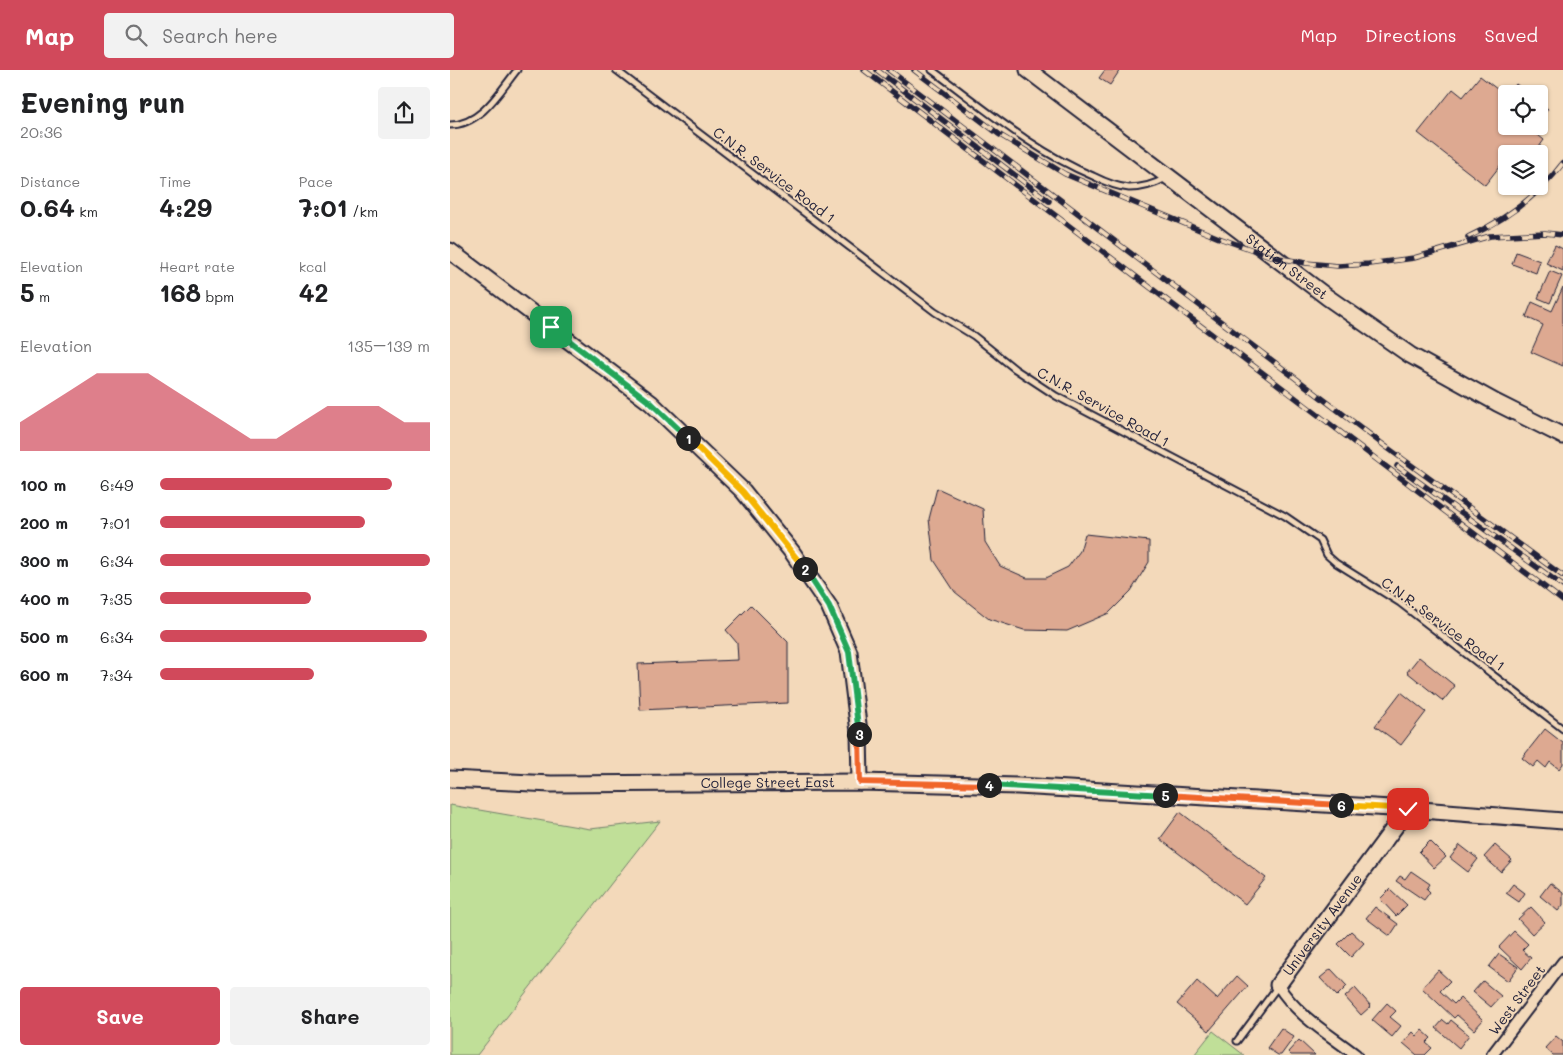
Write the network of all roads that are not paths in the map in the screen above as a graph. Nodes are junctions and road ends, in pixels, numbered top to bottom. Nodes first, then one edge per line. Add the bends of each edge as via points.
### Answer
1 (517, 70) edge
2 (616, 70) edge
3 (932, 70) edge
4 (1028, 70) edge
5 (450, 124) edge
6 (1169, 177) junction
7 (450, 251) edge
8 (1563, 436) edge
9 (1563, 729) edge
10 (450, 779) edge
11 (860, 782) junction
12 (1408, 809) junction
13 (1563, 821) edge
14 (1563, 962) edge
15 (1278, 985) junction
16 (1237, 1041) dead end
17 (1356, 1055) edge
18 (1492, 1055) edge

1 - 5 lane via 475,117 457,125
2 - 9 lane, C.N.R. Service Road 1 via 935,312 991,348 1015,370 1090,415 1286,516 1320,540 1327,555 1336,563 1400,603
3 - 6 lane via 1054,158 1080,170 1129,188 1154,184
4 - 6 main road, Station Street
6 - 8 main road, Station Street via 1327,297 1410,354
7 - 11 main road via 651,403 743,492 792,552 829,606 849,652 859,732
10 - 11 main road, College Street East via 550,784
11 - 12 main road, College Street East via 1018,786
12 - 13 main road, College Street East
12 - 15 main road, University Avenue
14 - 18 street, West Street
15 - 16 lane, University Avenue
15 - 17 street via 1286,999 1302,1014

